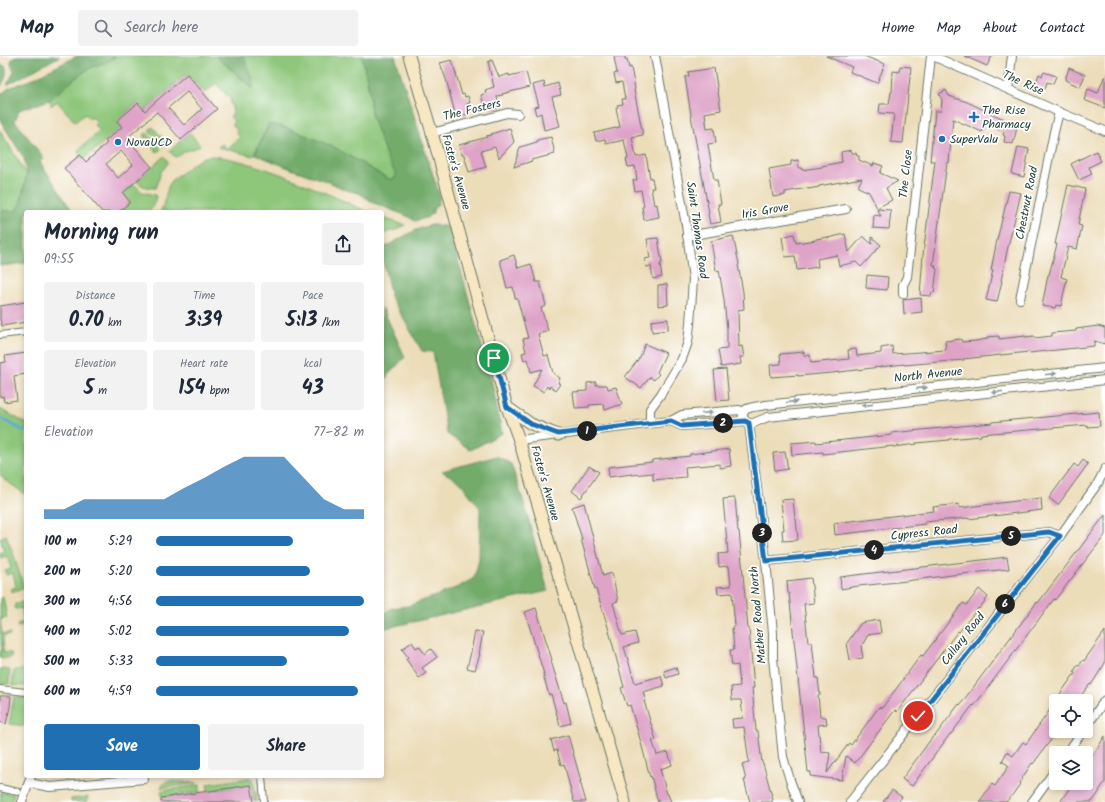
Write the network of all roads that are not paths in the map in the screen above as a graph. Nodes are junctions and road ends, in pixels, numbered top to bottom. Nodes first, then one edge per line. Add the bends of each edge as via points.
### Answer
1 (409, 56) edge
2 (655, 56) edge
3 (932, 56) edge
4 (1012, 56) edge
5 (1008, 89) junction
6 (1059, 112) junction
7 (518, 114) dead end
8 (1105, 131) edge
9 (432, 133) junction
10 (846, 209) dead end
11 (687, 236) junction
12 (903, 294) dead end
13 (1020, 299) dead end
14 (24, 332) edge
15 (0, 335) edge
16 (1105, 368) edge
17 (1105, 380) edge
18 (507, 407) junction
19 (754, 408) junction
20 (744, 412) junction
21 (671, 421) junction
22 (751, 422) junction
23 (650, 423) junction
24 (558, 434) junction
25 (519, 440) junction
26 (1105, 469) edge
27 (1060, 536) junction
28 (766, 561) junction
29 (0, 689) edge
30 (24, 692) edge
31 (1105, 700) edge
32 (1093, 717) edge
33 (262, 778) edge
34 (144, 779) dead end
35 (1049, 779) edge
36 (30, 780) edge
37 (0, 788) edge
38 (18, 792) dead end
39 (22, 802) edge
40 (264, 802) edge
41 (625, 802) edge
42 (798, 802) edge
43 (850, 802) edge
44 (1032, 802) edge

1 - 9 main road, Foster's Avenue
2 - 11 street, Saint Thomas Road
3 - 5 street, The Rise
3 - 12 street, The Close
4 - 5 street
5 - 6 street, The Rise
6 - 8 street, The Rise
6 - 13 street, Chestnut Road
7 - 9 street, The Fosters via 507,113
9 - 18 main road, Foster's Avenue
10 - 11 street, Iris Grove
11 - 23 street, Saint Thomas Road via 693,279 688,342 673,376 650,409
14 - 15 street
19 -> 16 street, North Avenue
17 -> 22 street, North Avenue via 768,416
18 - 24 main road via 531,424
18 - 25 main road, Foster's Avenue
19 - 20 street, North Avenue via 749,407
19 - 22 street via 759,416
21 -> 20 street, North Avenue via 682,415 739,410
20 - 22 street via 743,417
21 - 22 street, North Avenue via 682,426
21 - 23 street, North Avenue
22 - 28 street, Mather Road North
23 - 24 street, North Avenue
24 - 25 street, North Avenue
25 - 41 main road, Foster's Avenue
26 - 27 street, Callary Road via 1097,485
27 - 28 street, Cypress Road via 1049,532
27 - 43 street, Callary Road
28 - 42 street, Mather Road North via 784,757
29 - 30 street
31 - 32 street
33 - 40 street
34 - 36 street via 50,787
35 - 44 street
36 - 39 street
37 - 38 street

